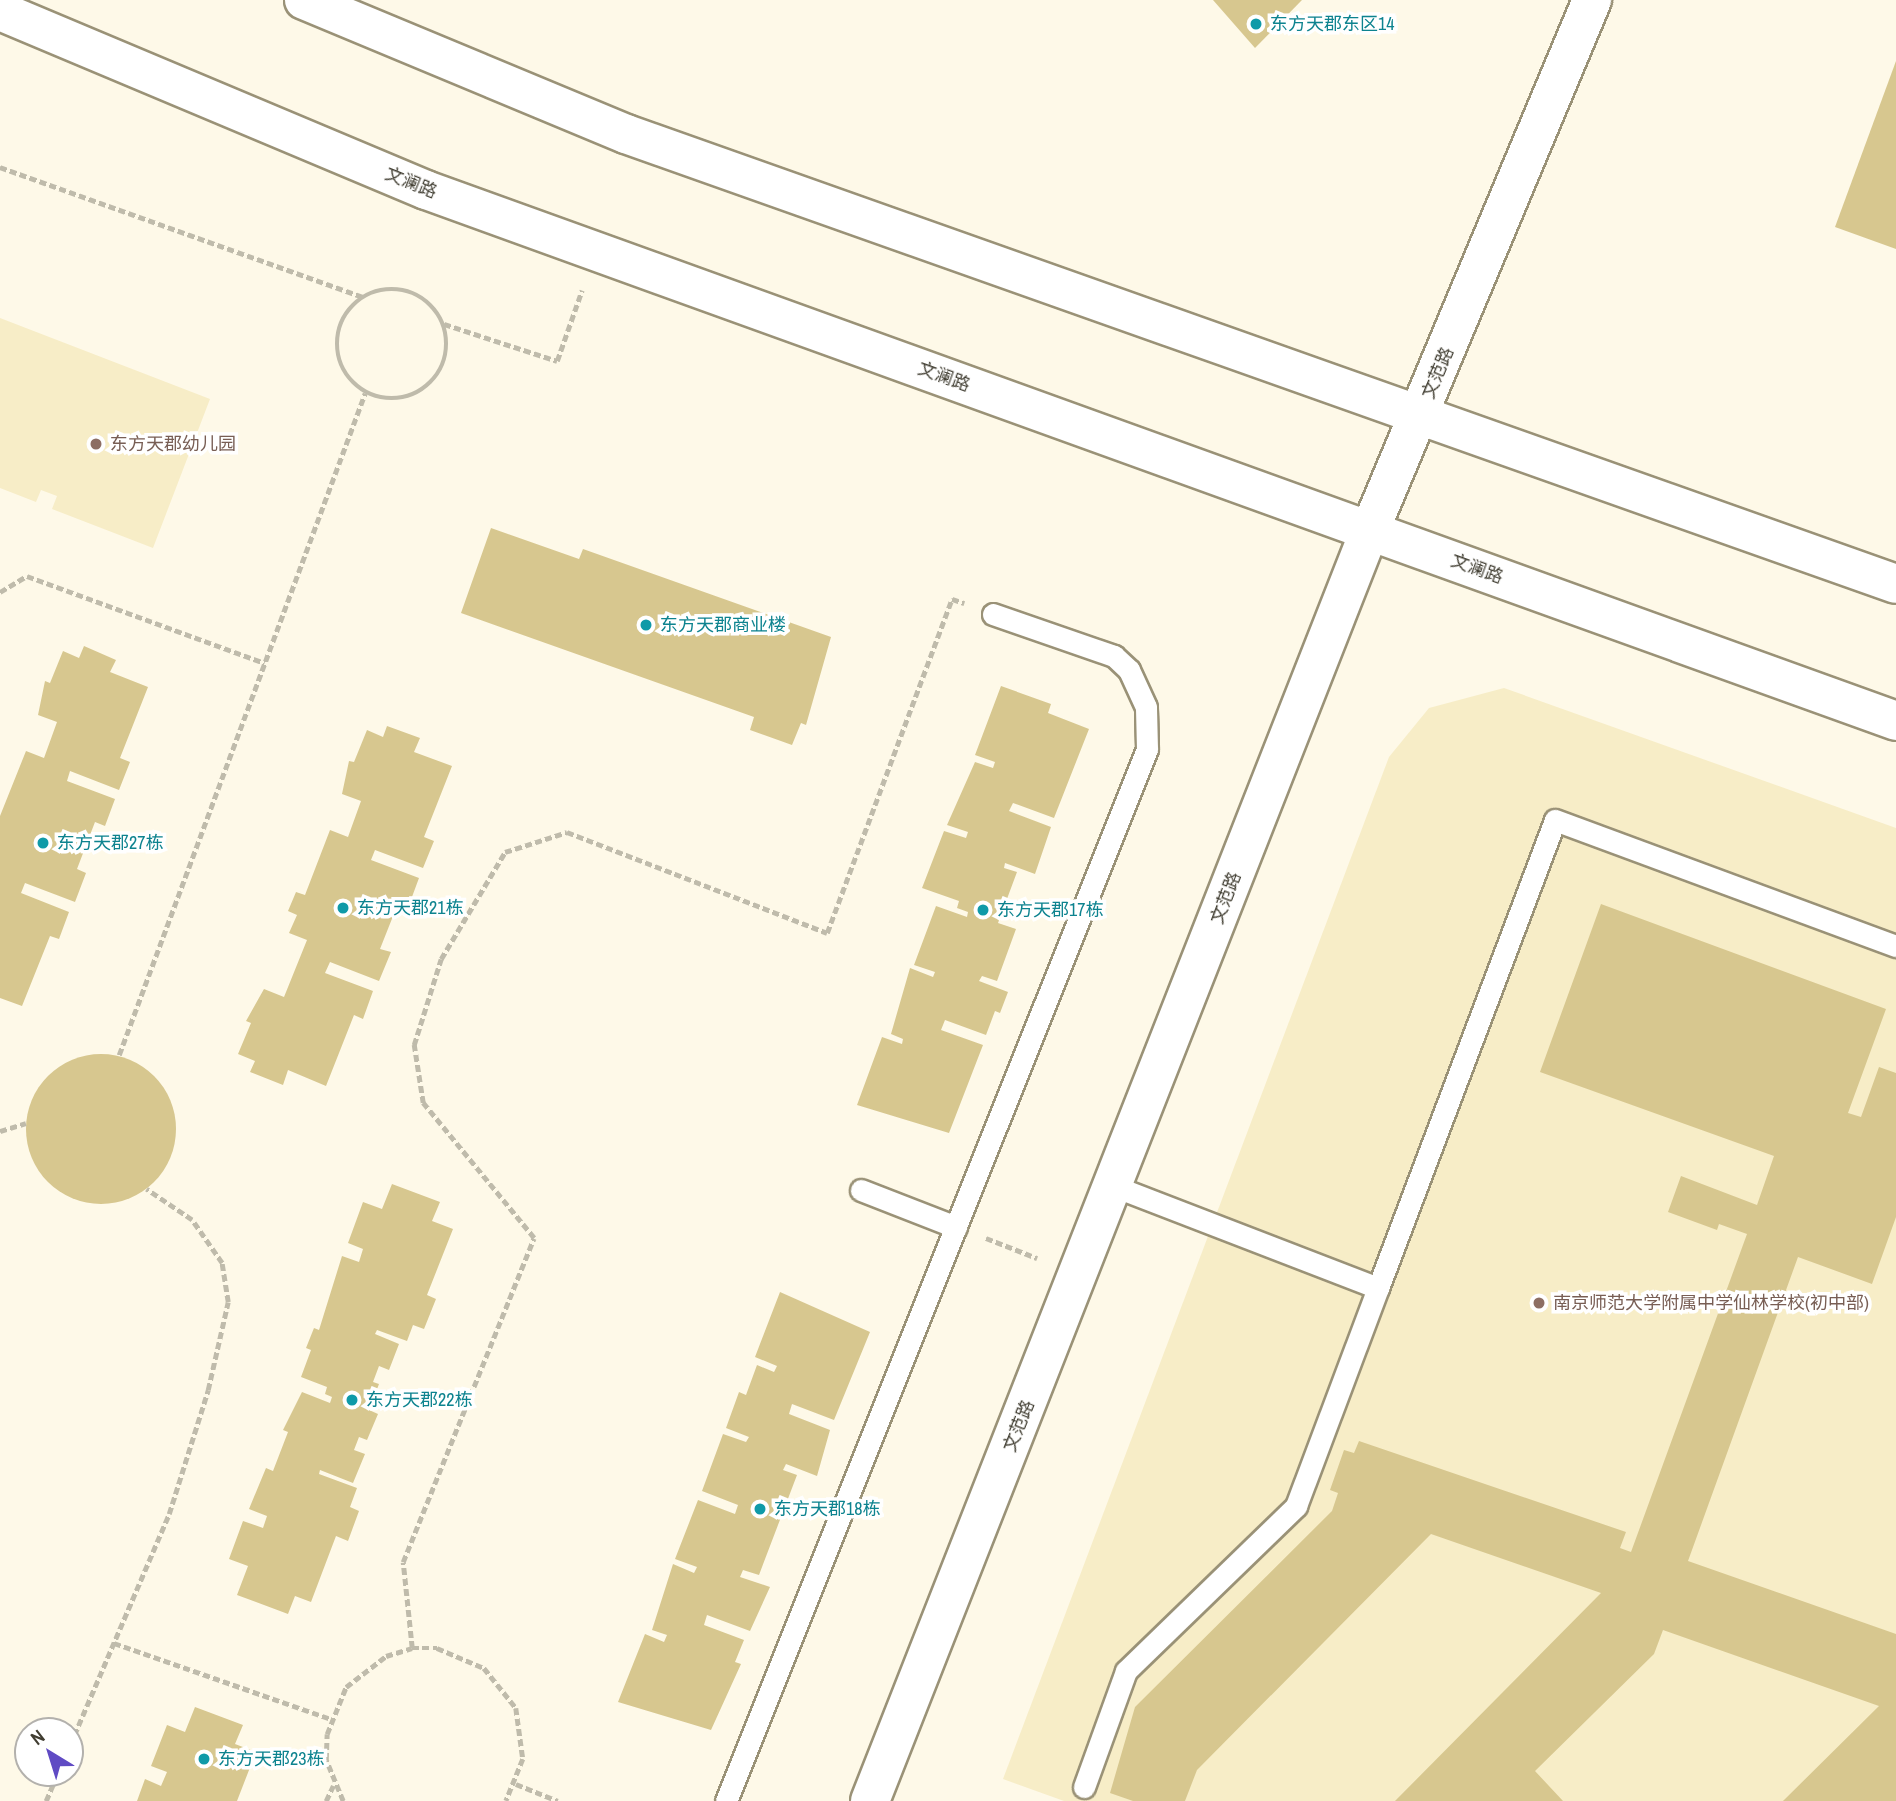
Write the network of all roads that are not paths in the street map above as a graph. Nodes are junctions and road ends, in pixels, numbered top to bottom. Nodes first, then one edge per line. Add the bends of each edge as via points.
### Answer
1 (304, 0) edge
2 (1592, 0) edge
3 (0, 12) edge
4 (1419, 418) junction
5 (1370, 530) junction
6 (1896, 584) edge
7 (993, 614) road end
8 (1896, 721) edge
9 (1896, 946) edge
10 (1113, 1186) junction
11 (861, 1191) dead end
12 (956, 1227) junction
13 (1378, 1288) junction
14 (1084, 1787) dead end
15 (726, 1801) edge
16 (870, 1801) edge

1 - 4 main road via 626,134
2 - 4 main road, 文范路
3 - 5 main road, 文澜路 via 426,190
4 - 5 main road, 文范路
4 - 6 main road
5 - 8 main road, 文澜路
5 - 10 main road, 文范路
7 - 12 lane via 1114,656 1139,688 1148,728 1140,769
9 - 13 lane via 1555,820
10 - 13 lane
10 - 16 main road, 文范路
11 - 12 lane
12 - 15 lane
13 - 14 lane via 1296,1506 1126,1671

